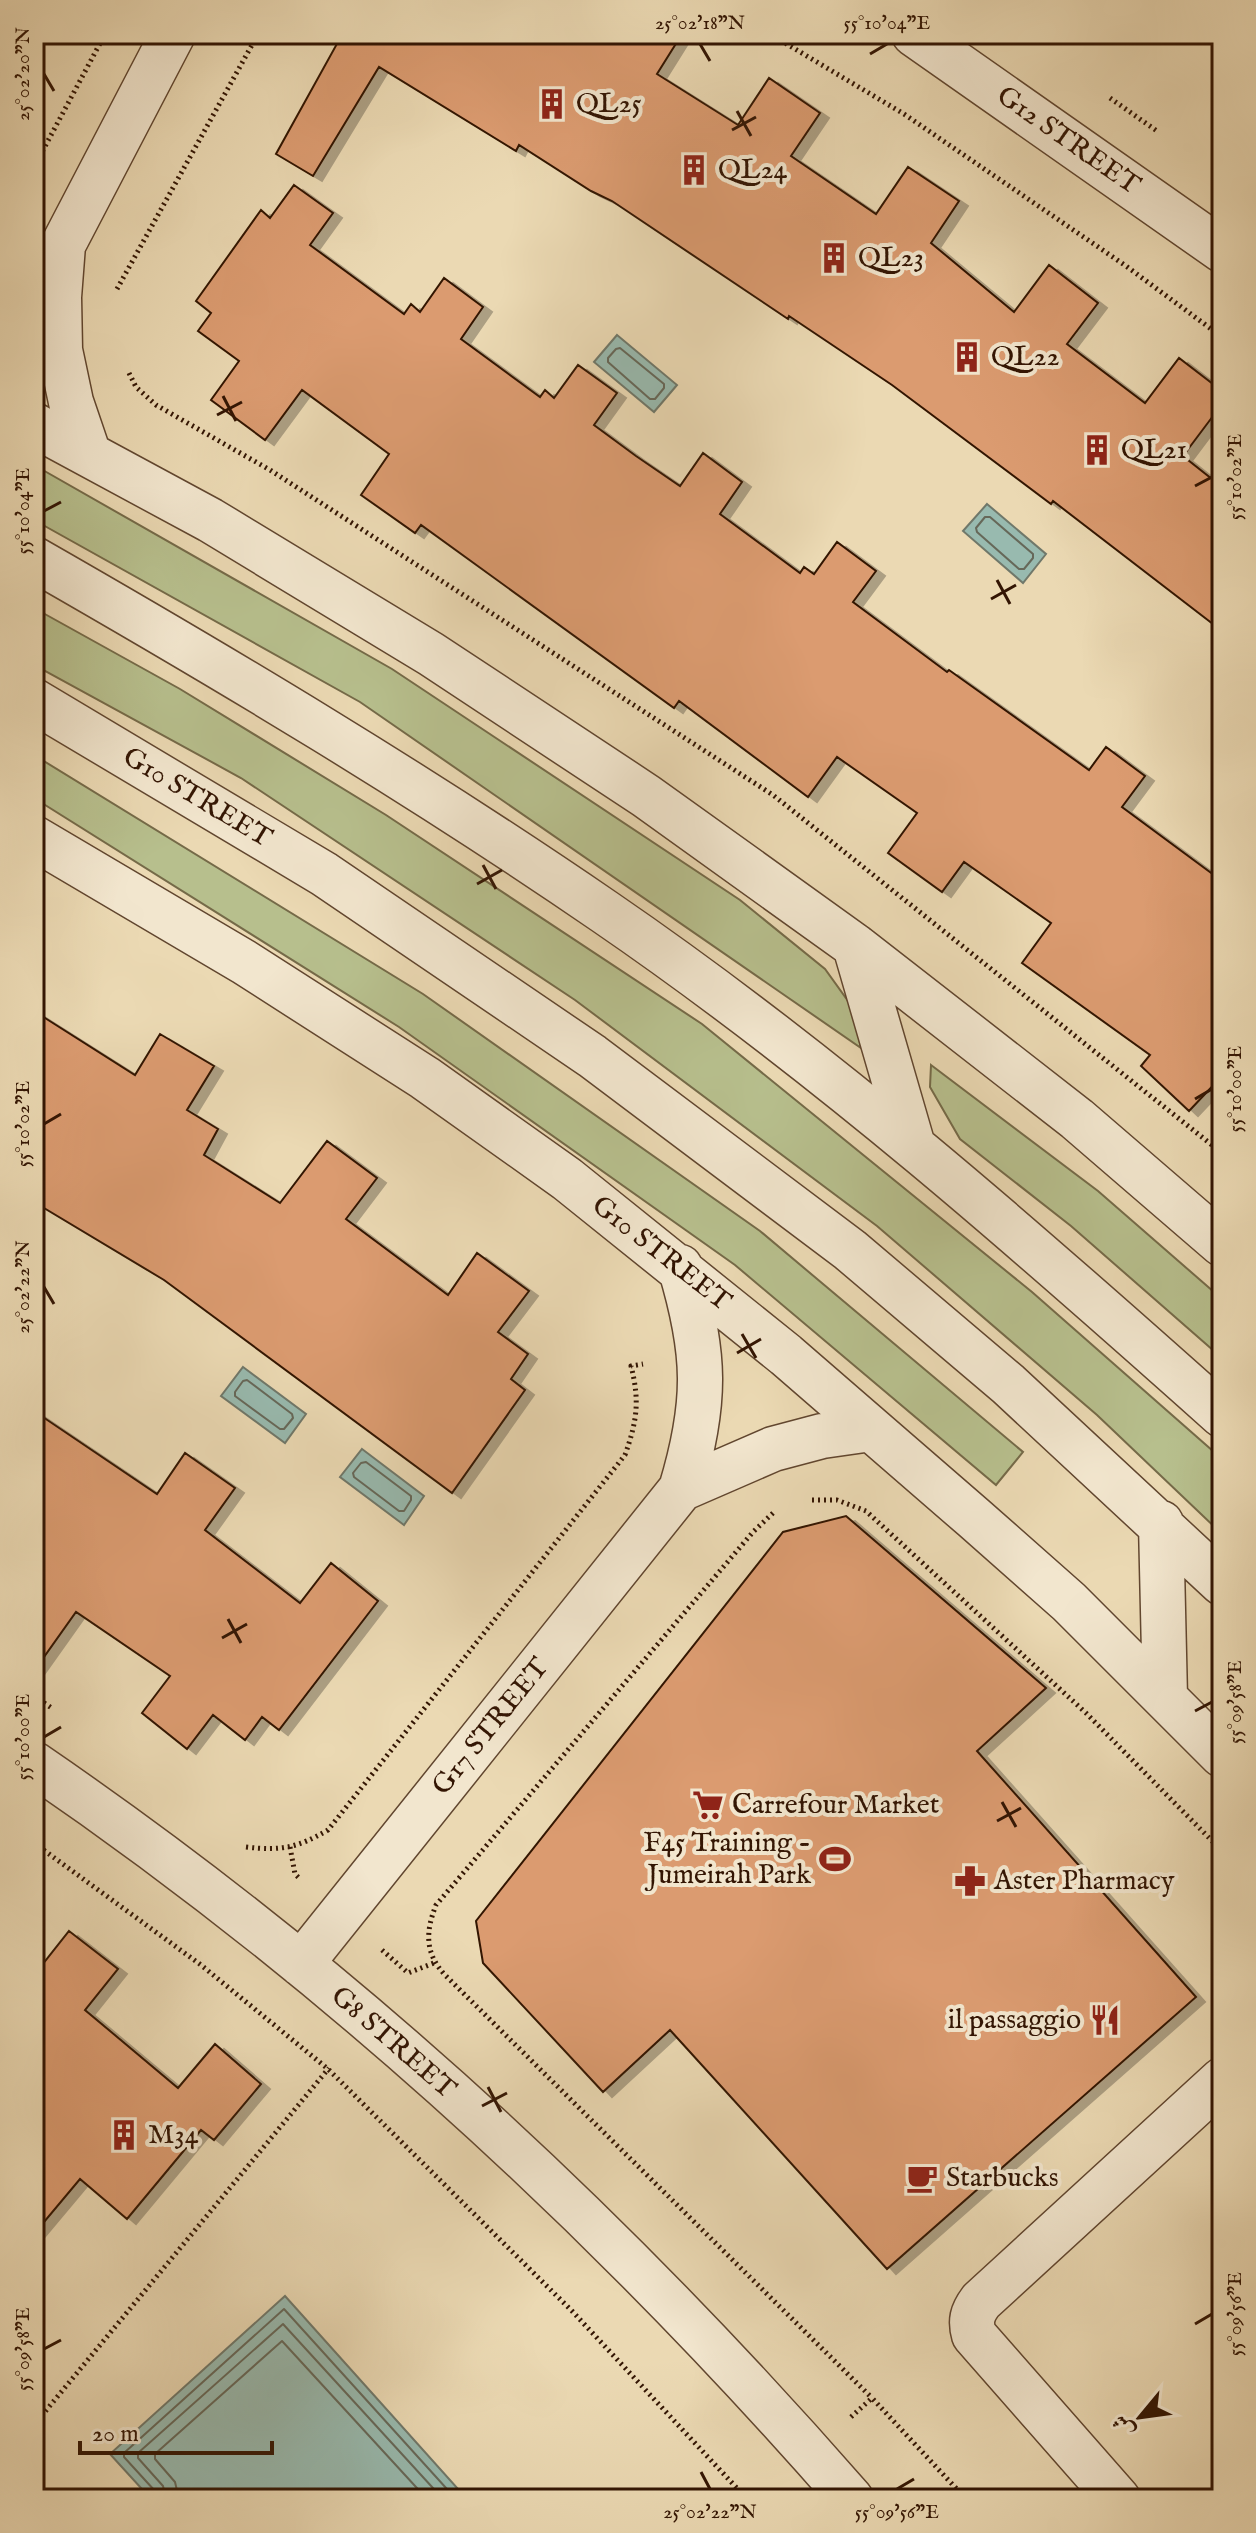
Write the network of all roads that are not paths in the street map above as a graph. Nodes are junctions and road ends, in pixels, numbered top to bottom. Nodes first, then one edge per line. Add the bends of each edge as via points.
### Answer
1 (173, 34) edge
2 (914, 34) edge
3 (1222, 250) edge
4 (49, 257) edge
5 (34, 425) edge
6 (88, 452) junction
7 (34, 559) edge
8 (34, 701) edge
9 (34, 838) edge
10 (855, 946) junction
11 (913, 1146) junction
12 (1222, 1244) edge
13 (680, 1267) junction
14 (1222, 1415) edge
15 (871, 1429) junction
16 (681, 1489) junction
17 (1161, 1523) junction
18 (1222, 1583) edge
19 (1165, 1697) junction
20 (1222, 1755) edge
21 (34, 1764) edge
22 (301, 1964) junction
23 (1222, 2080) edge
24 (851, 2499) edge
25 (1118, 2499) edge

1 - 4 street
2 - 3 street, G12 STREET
4 - 6 street via 59,297 60,350
5 - 6 street
6 - 10 street via 431,654 646,796
7 - 11 street via 233,673 607,913
8 - 17 street, G10 STREET via 324,874 592,1056 850,1250
9 - 13 street, G10 STREET via 244,962 425,1078
10 - 11 street
10 - 12 street via 1077,1119
11 - 14 street
13 - 15 street, G10 STREET
13 - 16 street, G17 STREET via 693,1310 701,1401
15 - 16 street, G17 STREET via 773,1449
15 - 19 street, G10 STREET via 1069,1602
16 - 22 street, G17 STREET
17 - 18 street, G10 STREET
17 - 19 street
19 - 20 street, G10 STREET
21 - 22 street, G8 STREET
22 - 24 street, G8 STREET via 524,2161 642,2276
23 - 25 street via 974,2310 974,2335

